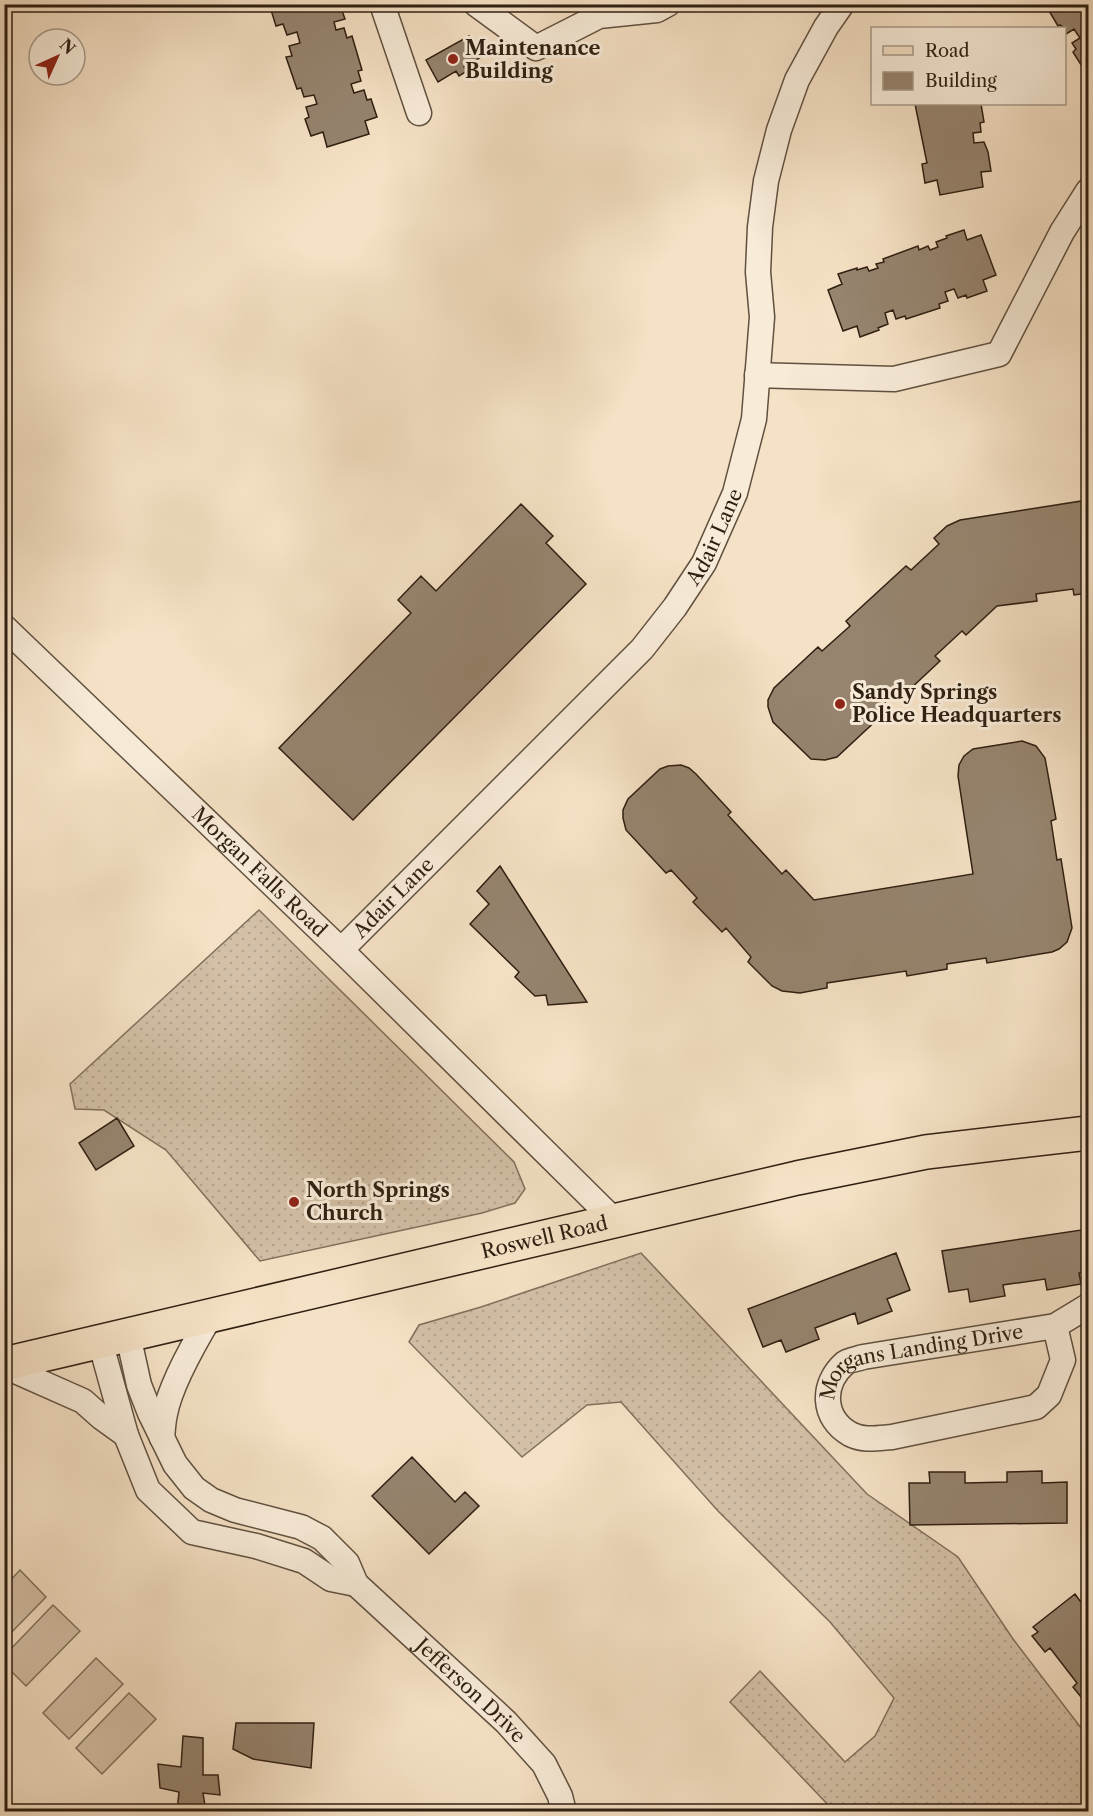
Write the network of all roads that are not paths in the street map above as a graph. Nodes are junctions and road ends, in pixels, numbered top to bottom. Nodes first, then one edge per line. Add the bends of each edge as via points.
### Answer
1 (381, 4) edge
2 (476, 4) edge
3 (668, 4) edge
4 (842, 4) edge
5 (419, 113) dead end
6 (1089, 191) edge
7 (757, 375) junction
8 (4, 627) edge
9 (341, 950) junction
10 (1089, 1133) edge
11 (614, 1220) junction
12 (1089, 1306) edge
13 (211, 1315) junction
14 (1055, 1326) junction
15 (114, 1338) junction
16 (4, 1365) edge
17 (126, 1435) junction
18 (162, 1437) junction
19 (356, 1584) junction
20 (564, 1812) edge

1 - 5 street
2 - 3 street via 536,48 599,16 657,10
4 - 7 street, Adair Lane via 797,80 778,130 766,181 760,227 762,317
6 - 7 street via 1062,232 999,354 894,379
7 - 9 street, Adair Lane via 754,419 735,493 704,562 675,608 642,649
8 - 9 street, Morgan Falls Road
9 - 11 street, Morgan Falls Road
10 - 11 main road, Roswell Road via 926,1152
11 - 13 main road, Roswell Road
12 - 14 street, Morgans Landing Drive
13 - 15 main road, Roswell Road
13 - 18 street via 176,1383 165,1412
14 - 14 street, Morgans Landing Drive via 846,1362 828,1389 827,1406 842,1428 868,1439 1036,1407 1049,1395 1063,1360
15 - 16 main road, Roswell Road
15 - 17 street, Jefferson Drive
15 - 18 street, Jefferson Drive
16 - 17 street via 83,1401
17 - 19 street, Jefferson Drive via 148,1490 192,1532 304,1561 331,1579
18 - 19 street, Jefferson Drive via 175,1464 194,1488 235,1510 301,1527 322,1538 347,1563
19 - 20 street, Jefferson Drive via 506,1722 544,1764

